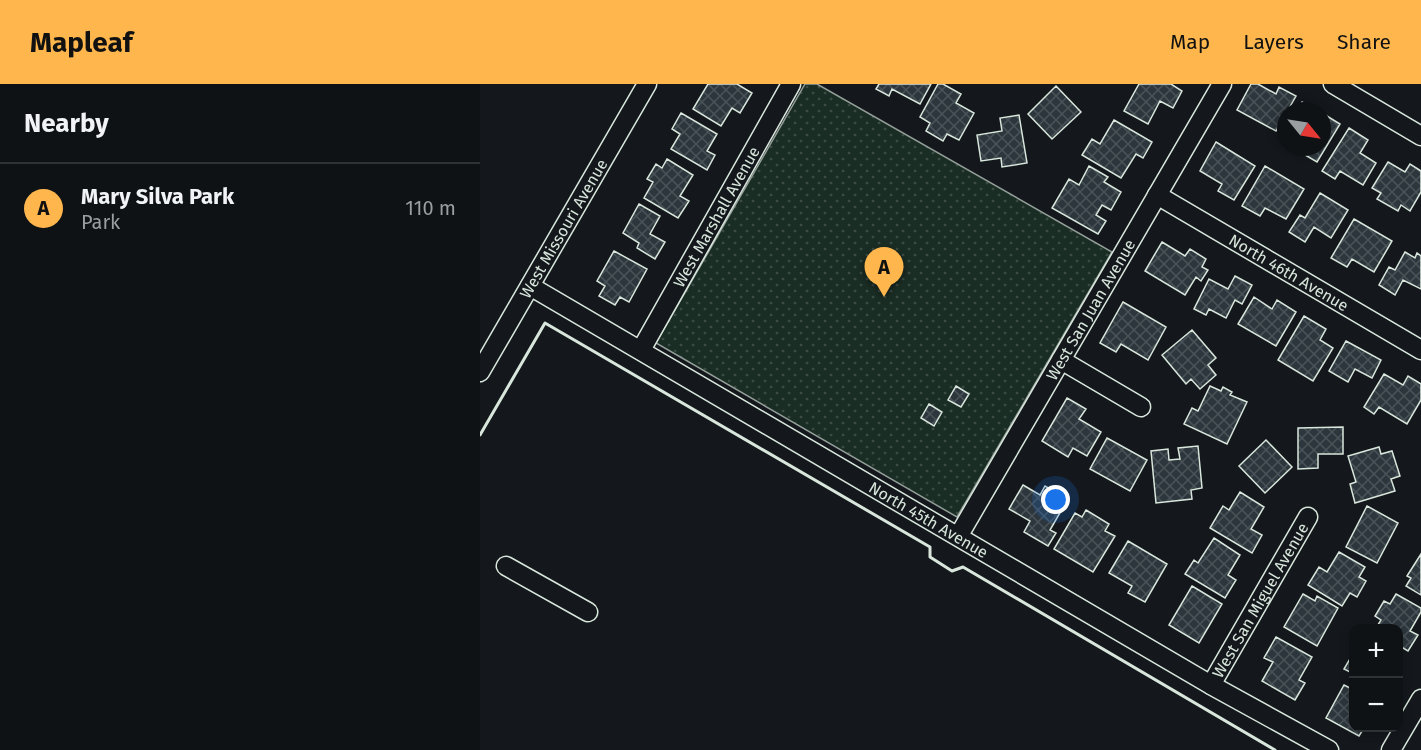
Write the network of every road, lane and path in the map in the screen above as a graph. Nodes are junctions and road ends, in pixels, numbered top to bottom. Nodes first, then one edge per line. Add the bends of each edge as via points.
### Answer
1 (647, 84) edge
2 (791, 84) edge
3 (1222, 84) edge
4 (1333, 84) edge
5 (1421, 135) edge
6 (1157, 195) junction
7 (530, 286) junction
8 (641, 350) junction
9 (1421, 350) edge
10 (1061, 360) junction
11 (480, 372) edge
12 (1141, 407) dead end
13 (1308, 517) dead end
14 (959, 535) junction
15 (506, 566) dead end
16 (588, 612) dead end
17 (1211, 685) junction
18 (1421, 699) edge
19 (1329, 750) edge
20 (1391, 750) edge

1 - 7 street, West Missouri Avenue
2 - 8 street, West Marshall Avenue
3 - 6 street, West San Juan Avenue
4 - 5 street
6 - 9 street, North 46th Avenue
6 - 10 street, West San Juan Avenue
7 - 8 street, North 45th Avenue
7 - 11 street, West Missouri Avenue
8 - 14 street, North 45th Avenue
10 - 12 street
10 - 14 street, West San Juan Avenue
13 - 17 street, West San Miguel Avenue
14 - 17 street, North 45th Avenue
15 - 16 street
17 - 19 street, North 45th Avenue
18 - 20 street

